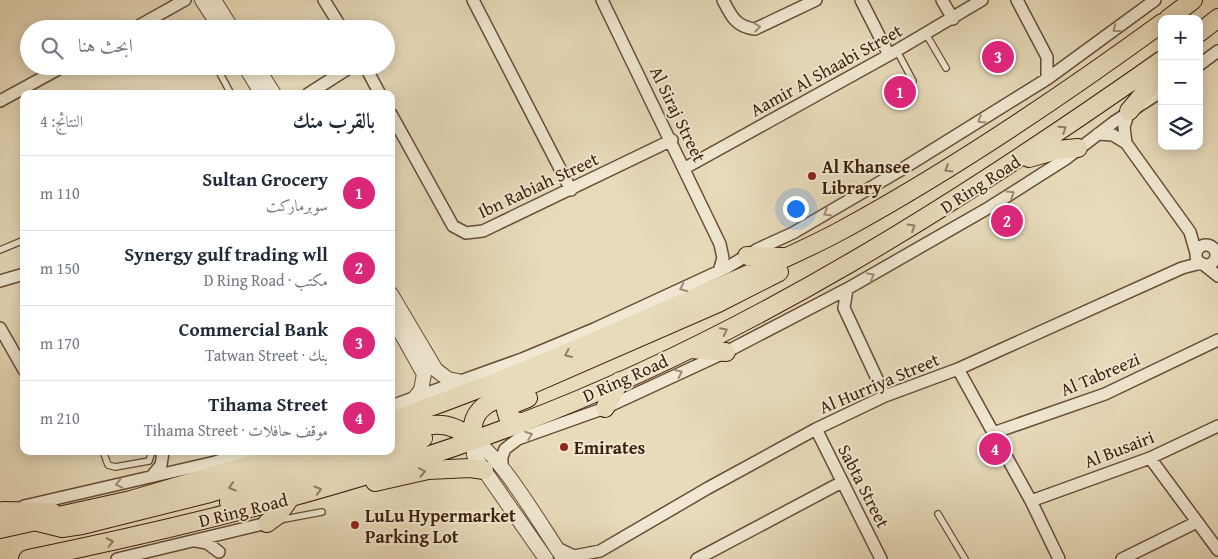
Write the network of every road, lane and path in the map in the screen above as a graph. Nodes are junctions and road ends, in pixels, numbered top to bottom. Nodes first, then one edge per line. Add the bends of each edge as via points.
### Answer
1 (185, 0) edge
2 (202, 0) edge
3 (214, 0) edge
4 (324, 0) edge
5 (473, 0) edge
6 (602, 0) edge
7 (723, 0) edge
8 (816, 0) edge
9 (861, 0) edge
10 (942, 0) edge
11 (982, 0) edge
12 (1016, 0) edge
13 (1155, 0) edge
14 (1193, 0) edge
15 (1173, 15) edge
16 (1218, 18) edge
17 (953, 19) junction
18 (149, 20) edge
19 (215, 20) edge
20 (226, 20) edge
21 (336, 20) edge
22 (1158, 26) edge
23 (1203, 30) edge
24 (926, 34) junction
25 (1218, 51) edge
26 (893, 53) junction
27 (1047, 57) junction
28 (1203, 62) edge
29 (1158, 63) edge
30 (1065, 67) junction
31 (946, 68) dead end
32 (48, 75) edge
33 (221, 75) edge
34 (250, 75) edge
35 (262, 75) edge
36 (338, 75) edge
37 (370, 75) edge
38 (1158, 77) edge
39 (1046, 79) junction
40 (913, 81) dead end
41 (20, 90) edge
42 (20, 90) edge
43 (229, 90) edge
44 (260, 90) edge
45 (271, 90) edge
46 (314, 90) edge
47 (378, 90) edge
48 (1158, 93) edge
49 (0, 101) edge
50 (1129, 111) junction
51 (395, 121) edge
52 (1098, 134) junction
53 (672, 140) junction
54 (1126, 143) junction
55 (1078, 148) junction
56 (1014, 162) junction
57 (685, 168) junction
58 (571, 190) junction
59 (1190, 232) junction
60 (20, 242) edge
61 (720, 244) junction
62 (0, 250) edge
63 (1214, 250) edge
64 (746, 256) junction
65 (790, 257) junction
66 (1199, 259) junction
67 (718, 271) junction
68 (1218, 274) edge
69 (20, 275) edge
70 (0, 281) edge
71 (847, 289) junction
72 (825, 300) junction
73 (395, 301) edge
74 (718, 303) junction
75 (844, 308) junction
76 (395, 322) edge
77 (0, 328) edge
78 (1218, 340) edge
79 (690, 348) junction
80 (726, 352) junction
81 (20, 363) edge
82 (958, 369) junction
83 (458, 381) junction
84 (620, 381) junction
85 (885, 396) junction
86 (414, 397) junction
87 (605, 408) junction
88 (395, 414) edge
89 (395, 415) edge
90 (520, 423) junction
91 (1218, 426) edge
92 (415, 429) junction
93 (816, 429) junction
94 (993, 433) junction
95 (395, 436) edge
96 (473, 440) junction
97 (395, 450) edge
98 (104, 455) edge
99 (151, 455) edge
100 (162, 455) edge
101 (166, 455) edge
102 (236, 455) edge
103 (283, 455) edge
104 (337, 455) edge
105 (380, 455) edge
106 (1150, 458) junction
107 (502, 469) junction
108 (179, 470) junction
109 (484, 470) junction
110 (152, 476) junction
111 (358, 478) junction
112 (842, 482) junction
113 (290, 498) junction
114 (1031, 501) junction
115 (1, 511) edge
116 (82, 512) junction
117 (322, 512) dead end
118 (938, 514) dead end
119 (38, 522) junction
120 (1197, 522) junction
121 (267, 523) junction
122 (177, 527) junction
123 (0, 530) edge
124 (226, 533) junction
125 (194, 541) junction
126 (1218, 550) edge
127 (560, 554) edge
128 (220, 555) edge
129 (597, 555) edge
130 (880, 558) edge
131 (28, 559) edge
132 (117, 559) edge
133 (546, 559) edge
134 (697, 559) edge
135 (964, 559) edge
136 (1058, 559) edge
137 (1122, 559) edge

1 - 18 street
2 - 19 street
3 - 20 street
4 - 21 street
5 - 58 street
6 - 53 street, Al Siraj Street
7 -> 8 street via 738,24 756,29
9 - 26 street
10 - 17 street
11 - 17 street, Aamir Al Shaabi Street
12 - 27 street
13 -> 30 street
14 - 15 main road
16 - 23 main road
17 - 24 street, Aamir Al Shaabi Street
22 -> 65 main road, D Ring Road via 992,142
24 - 26 street, Aamir Al Shaabi Street
24 - 31 lane
25 - 28 street
26 - 40 lane
26 - 57 street, Aamir Al Shaabi Street
27 - 30 street
27 - 39 street
56 -> 29 main road, D Ring Road
30 - 39 street
32 - 42 street
33 - 43 lane
34 - 44 street
35 - 45 street
36 - 46 street
37 - 47 street
38 - 50 main road
39 -> 64 street via 891,176 793,233
41 - 49 street
48 - 50 street, D Ring Road
50 - 52 street, D Ring Road
50 - 54 street via 1124,127
51 - 58 street, Ibn Rabiah Street via 453,226 459,231 474,234 483,231
52 - 54 street via 1113,135
52 - 55 street, D Ring Road
53 - 57 street, Al Siraj Street
53 - 58 street, Ibn Rabiah Street
54 - 59 street
55 - 56 main road via 1057,150
71 -> 55 street, D Ring Road via 990,206
79 -> 56 main road, D Ring Road via 767,310 872,251
57 - 61 street, Al Siraj Street
59 - 63 street
59 - 66 street
60 - 62 lane
61 - 64 street
61 - 67 street, Al Siraj Street via 723,258
63 - 66 street via 1201,247
63 - 66 street via 1211,264
63 - 68 street
64 - 65 main road
64 - 67 street
65 - 74 main road via 774,275
65 -> 89 main road, D Ring Road via 566,355
66 - 68 street
66 - 82 street, Al Hurriya Street
67 -> 83 street via 594,329
69 - 70 street
71 - 72 street, D Ring Road
71 - 75 street
72 - 75 street
72 - 80 street, D Ring Road
73 - 83 street via 436,370 448,379
74 - 90 main road via 702,319 680,332 511,405 506,410 508,417
74 - 96 main road via 489,403 475,417
75 - 85 street
76 - 86 street via 424,374 424,385
77 - 81 street
78 - 94 street, Al Tabreezi via 1105,394
79 - 80 main road
79 - 84 main road, D Ring Road
87 -> 80 street, D Ring Road
82 - 85 street, Al Hurriya Street
82 - 94 street
83 - 86 street
84 - 87 main road
84 - 90 main road, D Ring Road
85 - 93 street, Al Hurriya Street
86 - 88 street
107 -> 87 street, D Ring Road via 502,457 510,444
90 - 96 main road, D Ring Road
91 - 106 street, Al Busairi
92 - 95 main road
92 - 96 main road via 435,425 456,427
92 - 97 main road via 423,438
93 - 112 street, Sabta Street
93 - 129 street, Al Hurriya Street via 708,488
94 - 114 street
96 - 107 street via 484,446
96 - 109 street via 474,455
96 - 111 main road, D Ring Road
98 - 99 lane via 108,465 115,467 149,461
100 - 110 street via 161,465
101 - 108 street
102 - 108 street
103 - 116 main road
104 -> 119 main road via 227,488 82,525 62,528
105 - 122 main road via 204,510
106 - 114 street, Al Busairi
106 - 120 street
107 - 127 street
108 - 110 street
111 -> 109 main road via 383,482 428,470
109 - 133 street
110 -> 115 street
113 -> 111 main road, D Ring Road
112 - 130 street, Sabta Street
112 - 134 street
113 - 121 main road via 283,510
113 - 122 main road, D Ring Road
114 - 136 street
115 - 116 main road
116 - 119 main road
117 - 121 lane, D Ring Road
118 - 135 lane
119 - 123 main road
120 - 126 street
120 - 137 street
121 - 124 street, D Ring Road
131 -> 122 main road, D Ring Road
124 - 125 street, D Ring Road
124 - 128 street
125 - 128 street via 208,543
125 - 132 street, D Ring Road
127 - 129 street, Al Hurriya Street

